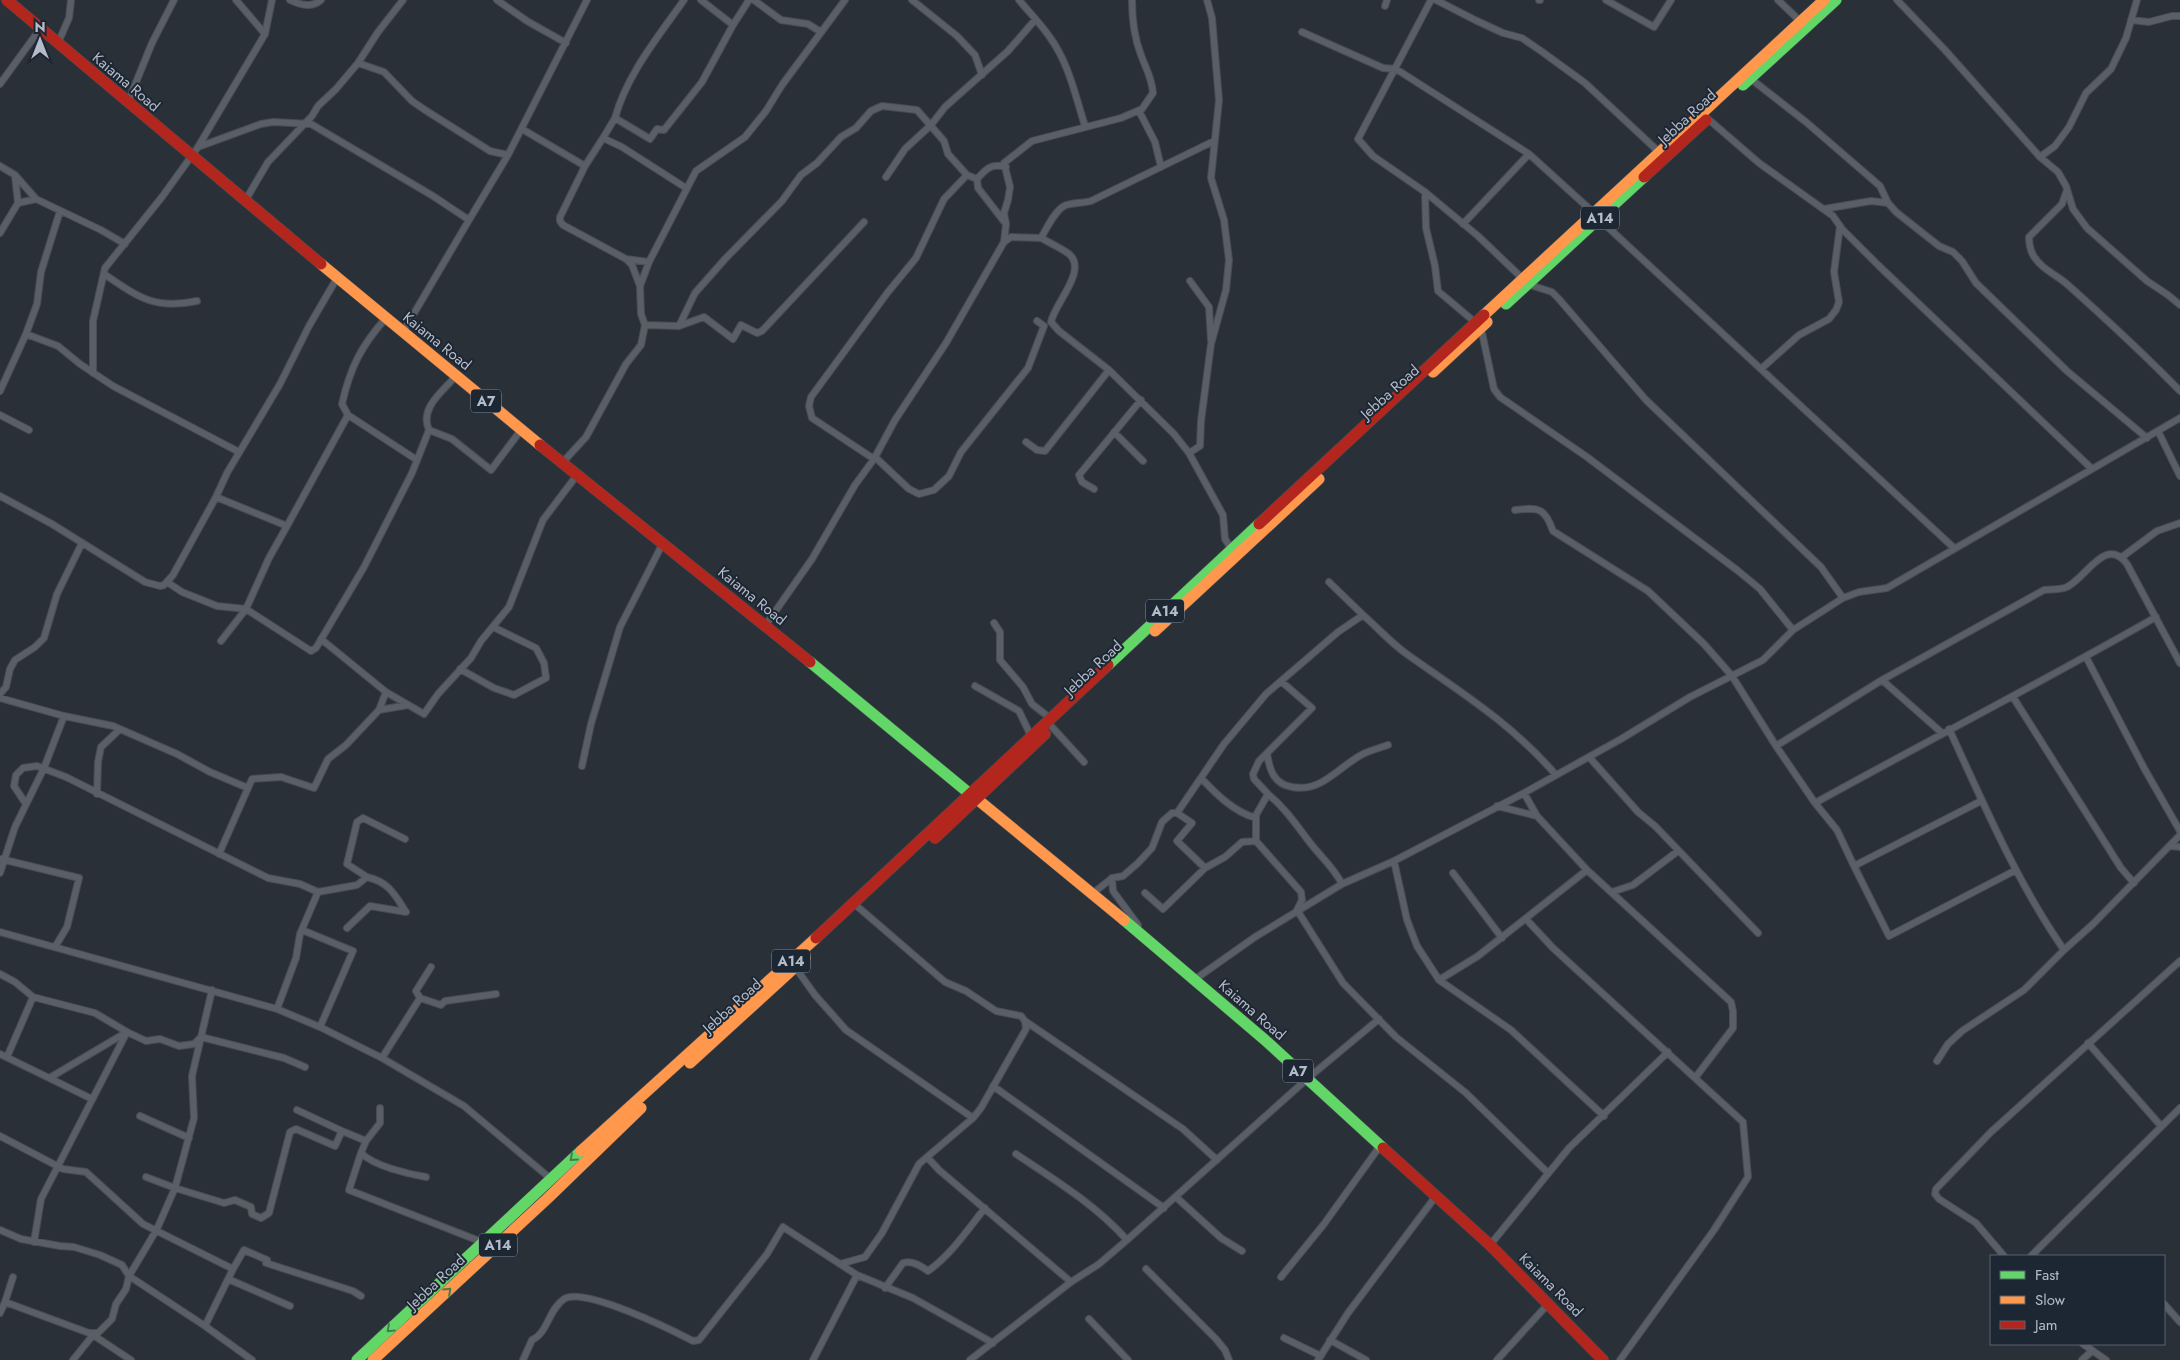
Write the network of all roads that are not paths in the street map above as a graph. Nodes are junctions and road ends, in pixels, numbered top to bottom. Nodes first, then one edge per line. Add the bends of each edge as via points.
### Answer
1 (7, 0) edge
2 (71, 0) edge
3 (174, 0) edge
4 (236, 0) edge
5 (272, 0) edge
6 (290, 0) edge
7 (321, 0) edge
8 (403, 0) edge
9 (587, 0) edge
10 (684, 0) edge
11 (701, 0) edge
12 (749, 0) edge
13 (754, 0) edge
14 (845, 0) edge
15 (912, 0) edge
16 (1019, 0) edge
17 (1132, 0) edge
18 (1208, 0) edge
19 (1431, 0) edge
20 (1436, 0) edge
21 (1606, 0) edge
22 (1671, 0) edge
23 (1778, 0) edge
24 (1824, 0) edge
25 (1836, 0) edge
26 (1898, 0) edge
27 (2137, 0) edge
28 (501, 1) edge
29 (2180, 16) edge
30 (1035, 20) junction
31 (2132, 20) junction
32 (1801, 22) junction
33 (733, 25) junction
34 (40, 29) junction
35 (821, 32) junction
36 (1302, 32) dead end
37 (265, 34) junction
38 (58, 43) junction
39 (566, 43) junction
40 (358, 63) junction
41 (1396, 70) junction
42 (982, 75) junction
43 (1751, 78) junction
44 (0, 84) edge
45 (128, 102) junction
46 (1139, 110) junction
47 (615, 118) junction
48 (1707, 118) junction
49 (305, 123) junction
50 (930, 125) junction
51 (1085, 126) junction
52 (522, 129) junction
53 (603, 138) junction
54 (1214, 140) junction
55 (194, 152) junction
56 (1659, 152) junction
57 (1529, 154) junction
58 (508, 155) junction
59 (2040, 157) junction
60 (0, 166) edge
61 (585, 166) junction
62 (1006, 167) junction
63 (1162, 167) junction
64 (15, 175) junction
65 (967, 175) junction
66 (886, 177) dead end
67 (977, 179) junction
68 (686, 188) junction
69 (2067, 190) junction
70 (1425, 192) junction
71 (36, 199) junction
72 (245, 201) junction
73 (18, 203) junction
74 (1888, 203) junction
75 (1824, 209) junction
76 (60, 211) junction
77 (1597, 216) junction
78 (469, 220) junction
79 (864, 222) dead end
80 (1006, 224) junction
81 (1463, 224) junction
82 (1840, 226) junction
83 (0, 233) edge
84 (1041, 238) junction
85 (1004, 242) junction
86 (125, 244) junction
87 (626, 259) junction
88 (649, 262) junction
89 (104, 274) junction
90 (337, 278) junction
91 (1190, 281) dead end
92 (1525, 281) junction
93 (640, 286) junction
94 (197, 302) dead end
95 (2179, 303) edge
96 (1220, 310) junction
97 (1209, 316) junction
98 (386, 318) junction
99 (1037, 321) dead end
100 (645, 325) junction
101 (679, 326) junction
102 (1478, 326) junction
103 (403, 332) junction
104 (26, 334) junction
105 (1211, 344) junction
106 (1761, 369) junction
107 (1109, 370) junction
108 (93, 373) junction
109 (456, 376) junction
110 (0, 391) edge
111 (2180, 391) edge
112 (1141, 400) junction
113 (0, 415) edge
114 (348, 415) junction
115 (2180, 418) edge
116 (29, 430) dead end
117 (429, 430) junction
118 (521, 430) junction
119 (2158, 431) junction
120 (1114, 432) junction
121 (2147, 438) junction
122 (1026, 442) dead end
123 (239, 452) junction
124 (1189, 453) junction
125 (874, 458) junction
126 (417, 460) junction
127 (1143, 461) dead end
128 (563, 462) junction
129 (2091, 468) junction
130 (577, 475) junction
131 (2180, 476) edge
132 (1094, 489) dead end
133 (0, 496) edge
134 (216, 497) junction
135 (1515, 510) dead end
136 (2180, 522) edge
137 (287, 526) junction
138 (82, 543) junction
139 (663, 543) junction
140 (1954, 548) junction
141 (1232, 550) junction
142 (2122, 557) junction
143 (168, 582) junction
144 (1329, 582) dead end
145 (1843, 598) junction
146 (246, 608) junction
147 (1363, 615) junction
148 (2156, 617) junction
149 (994, 623) dead end
150 (765, 626) junction
151 (493, 627) junction
152 (1793, 630) junction
153 (321, 638) junction
154 (221, 641) dead end
155 (2086, 657) junction
156 (2180, 663) edge
157 (460, 670) junction
158 (1732, 676) junction
159 (1882, 680) junction
160 (1282, 682) junction
161 (974, 686) dead end
162 (386, 692) junction
163 (0, 694) edge
164 (2013, 697) junction
165 (0, 698) edge
166 (408, 705) junction
167 (379, 710) junction
168 (64, 716) junction
169 (1051, 722) junction
170 (1949, 729) junction
171 (120, 730) junction
172 (1942, 733) junction
173 (1031, 736) junction
174 (1388, 745) dead end
175 (1776, 746) junction
176 (1267, 754) junction
177 (1589, 757) junction
178 (1084, 762) dead end
179 (582, 766) dead end
180 (44, 768) junction
181 (1556, 775) junction
182 (1201, 778) junction
183 (248, 788) junction
184 (1524, 793) junction
185 (97, 794) junction
186 (1268, 794) junction
187 (974, 796) junction
188 (1981, 802) junction
189 (26, 804) junction
190 (1815, 804) junction
191 (1498, 806) junction
192 (1177, 813) junction
193 (1537, 816) junction
194 (1256, 818) junction
195 (2180, 831) edge
196 (2180, 835) edge
197 (405, 839) dead end
198 (1256, 841) junction
199 (2170, 846) junction
200 (2180, 846) edge
201 (1678, 851) junction
202 (219, 854) junction
203 (2, 859) edge
204 (1394, 860) junction
205 (1854, 866) junction
206 (1205, 868) junction
207 (1587, 870) junction
208 (2016, 870) junction
209 (0, 873) edge
210 (1453, 873) dead end
211 (367, 877) junction
212 (1112, 878) junction
213 (2134, 883) junction
214 (1342, 884) junction
215 (318, 892) junction
216 (1612, 892) junction
217 (1145, 893) dead end
218 (1092, 894) junction
219 (858, 907) junction
220 (1297, 910) junction
221 (1526, 919) junction
222 (347, 928) dead end
223 (302, 930) junction
224 (0, 932) edge
225 (1758, 933) dead end
226 (1138, 934) junction
227 (1502, 938) junction
228 (55, 947) junction
229 (2064, 950) junction
230 (2180, 961) edge
231 (431, 967) dead end
232 (795, 967) junction
233 (0, 974) edge
234 (1194, 980) junction
235 (1439, 980) junction
236 (212, 990) junction
237 (496, 994) dead end
238 (34, 997) junction
239 (420, 998) junction
240 (278, 1009) junction
241 (1379, 1019) junction
242 (1025, 1021) junction
243 (320, 1026) junction
244 (127, 1032) junction
245 (201, 1037) junction
246 (2088, 1044) junction
247 (1668, 1052) junction
248 (0, 1054) edge
249 (7, 1057) junction
250 (382, 1058) junction
251 (1937, 1061) dead end
252 (305, 1067) dead end
253 (50, 1077) junction
254 (1695, 1078) junction
255 (1307, 1079) junction
256 (993, 1086) junction
257 (92, 1099) junction
258 (380, 1108) dead end
259 (2180, 1108) edge
260 (297, 1110) dead end
261 (140, 1116) dead end
262 (1604, 1116) junction
263 (973, 1118) junction
264 (2161, 1126) junction
265 (342, 1131) junction
266 (0, 1136) edge
267 (189, 1138) junction
268 (366, 1141) junction
269 (1380, 1146) junction
270 (361, 1153) junction
271 (1016, 1154) dead end
272 (927, 1157) junction
273 (1217, 1160) junction
274 (57, 1166) junction
275 (1548, 1173) junction
276 (146, 1177) dead end
277 (426, 1177) dead end
278 (551, 1179) junction
279 (176, 1188) junction
280 (1436, 1196) junction
281 (1176, 1197) junction
282 (985, 1208) junction
283 (1164, 1208) junction
284 (157, 1229) junction
285 (0, 1230) edge
286 (1127, 1240) junction
287 (34, 1242) junction
288 (484, 1242) junction
289 (1490, 1245) junction
290 (1242, 1251) dead end
291 (2003, 1255) edge
292 (2032, 1255) edge
293 (840, 1264) junction
294 (233, 1268) junction
295 (1146, 1269) dead end
296 (857, 1275) junction
297 (129, 1276) junction
298 (13, 1277) dead end
299 (1281, 1277) dead end
300 (228, 1279) junction
301 (1071, 1282) junction
302 (884, 1288) junction
303 (361, 1296) dead end
304 (4, 1302) junction
305 (1549, 1303) junction
306 (2165, 1305) edge
307 (290, 1306) dead end
308 (0, 1313) edge
309 (1089, 1319) dead end
310 (2180, 1322) edge
311 (205, 1326) junction
312 (93, 1335) junction
313 (1284, 1338) dead end
314 (1330, 1340) junction
315 (993, 1343) junction
316 (2084, 1345) edge
317 (2092, 1351) junction
318 (1319, 1358) edge
319 (73, 1360) edge
320 (131, 1360) edge
321 (252, 1360) edge
322 (358, 1360) edge
323 (373, 1360) edge
324 (522, 1360) edge
325 (813, 1360) edge
326 (970, 1360) edge
327 (1128, 1360) edge
328 (1228, 1360) edge
329 (1366, 1360) edge
330 (1497, 1360) edge
331 (1603, 1360) edge
332 (1620, 1360) edge
333 (2082, 1360) edge
334 (2106, 1360) edge

1 - 34 highway, Kaiama Road / A7
2 - 38 street via 69,18
3 - 45 street
4 - 37 street
5 - 37 street
6 - 7 street via 307,5
8 - 40 street
9 - 39 street
10 - 47 street via 645,54 620,99
11 - 33 street
12 - 33 street
13 - 35 street via 781,20 808,24
14 - 35 street
15 - 42 street via 975,55
16 - 30 street
17 - 46 street via 1132,20 1141,55 1152,79 1153,93
18 - 54 street via 1219,100
19 - 41 street
20 - 56 street via 1503,33 1522,38 1585,83
21 - 22 street via 1654,27
23 - 32 street
24 - 32 highway, Jebba Road / A14
25 - 43 highway, Jebba Road / A14
26 - 59 street
27 - 31 street
28 - 39 street via 527,21
29 - 31 street via 2149,22
30 - 42 street
30 - 51 street via 1049,36 1069,72
31 - 59 street via 2111,68 2086,93 2055,146
32 - 56 highway, Jebba Road / A14
33 - 47 street via 702,82 664,130 657,128 650,139
34 - 38 highway, Kaiama Road / A7
34 - 44 street
35 - 68 street via 745,137 704,164
36 - 41 street via 1382,68
37 - 55 street
38 - 45 highway, Kaiama Road / A7
39 - 52 street
40 - 49 street
40 - 58 street via 384,72 412,101 490,151
41 - 57 street
41 - 70 street via 1358,139 1373,156
42 - 50 street via 945,107
43 - 48 highway, Jebba Road / A14
43 - 74 street via 1880,186
45 - 55 highway, Kaiama Road / A7
46 - 51 street
46 - 63 street via 1155,142
47 - 53 street
48 - 75 street via 1759,163
48 - 77 highway, Jebba Road / A14
49 - 55 street via 261,124
49 - 72 street via 268,162
49 - 78 street via 315,126
50 - 65 street via 944,141 948,154
50 - 66 street via 906,149
50 - 101 street via 917,110 882,106 871,111 856,128 841,137 800,175 782,201 695,293
51 - 62 street via 1032,140 1004,162
52 - 58 street
52 - 61 street
53 - 61 street
53 - 68 street
54 - 63 street
54 - 96 street via 1211,178 1226,228 1229,260
55 - 72 highway, Kaiama Road / A7
55 - 86 street
56 - 77 highway, Jebba Road / A14
57 - 77 street
57 - 81 street
58 - 78 street
59 - 69 street via 2058,172
60 - 64 street
61 - 87 street via 560,221
62 - 67 street via 988,166
62 - 80 street via 1010,187 1004,213
63 - 84 street via 1091,201 1066,205 1057,212
64 - 71 street
64 - 73 street
65 - 67 street
65 - 125 street via 944,199 916,258 811,398 812,418
67 - 80 street via 978,188
68 - 88 street
69 - 95 street via 2073,209 2087,228 2147,281
69 - 111 street via 2062,204 2029,237 2034,256
70 - 81 street
70 - 102 street via 1426,228 1438,291
71 - 73 street
71 - 76 street
72 - 90 highway, Kaiama Road / A7
73 - 83 street
74 - 75 street via 1871,201
74 - 121 street via 1939,246 1953,252 1976,283 2067,371
75 - 82 street
76 - 86 street
76 - 104 street via 41,272 37,304
77 - 92 highway, Jebba Road / A14
77 - 106 street
78 - 103 street
79 - 101 street via 762,331 756,333 741,325 733,339 704,317
80 - 85 street
81 - 92 street
82 - 106 street via 1834,272 1839,302 1836,310 1829,319 1799,334
82 - 129 street
84 - 85 street via 1011,238
84 - 107 street via 1070,255 1076,265 1076,273 1051,322
85 - 125 street via 946,344 895,420
86 - 89 street via 105,268
87 - 88 street
87 - 93 street
88 - 93 street
89 - 94 street via 142,299 176,306
89 - 108 street via 93,321
90 - 98 highway, Kaiama Road / A7
90 - 123 street
91 - 97 street via 1208,307
92 - 102 highway, Jebba Road / A14
92 - 145 street via 1552,292 1646,400 1821,567
93 - 100 street via 641,314
96 - 97 street
96 - 105 street
97 - 105 street
98 - 103 highway, Kaiama Road / A7
98 - 114 street via 367,339 354,366 342,404
99 - 125 street via 1044,326 1028,368 961,452 948,476 934,490 919,494 909,489
100 - 101 street
100 - 128 street via 641,345 626,364 586,437
102 - 141 highway, Jebba Road / A14
102 - 152 street via 1494,389 1500,398 1587,457 1737,570 1760,589
102 - 169 highway, Jebba Road / A14 via 1238,556
103 - 109 highway, Kaiama Road / A7
104 - 108 street via 58,346
104 - 110 street
105 - 124 street via 1200,446
106 - 140 street
107 - 112 street
107 - 122 street via 1045,451 1037,450
108 - 123 street
109 - 117 street via 430,406 426,415
109 - 118 highway, Kaiama Road / A7
112 - 120 street
112 - 124 street
113 - 116 street
114 - 126 street
114 - 137 street
115 - 119 street
117 - 118 street via 452,440 491,470
117 - 126 street
118 - 128 highway, Kaiama Road / A7
119 - 121 street
119 - 131 street
120 - 127 street
120 - 132 street via 1078,475 1082,482
121 - 129 street
123 - 134 street
124 - 141 street via 1223,515 1225,539
125 - 150 street via 812,559
126 - 153 street via 364,567
128 - 130 highway, Kaiama Road / A7
129 - 140 street
130 - 139 highway, Kaiama Road / A7
130 - 151 street via 543,520 510,608
133 - 138 street
134 - 137 street
134 - 143 street
135 - 158 street via 1537,508 1546,514 1553,531 1648,591 1704,644
136 - 142 street via 2157,531
137 - 146 street via 268,558
138 - 143 street via 145,582 160,586
138 - 163 street via 57,594 44,638 15,660 6,687
139 - 150 highway, Kaiama Road / A7
139 - 179 street via 620,627
140 - 145 street via 1887,588
141 - 169 highway, Jebba Road / A14
142 - 148 street
142 - 159 street via 2106,555 2066,588 2044,590
143 - 146 street via 182,592 217,606
144 - 147 street
145 - 152 street
146 - 153 street via 311,651
146 - 154 street
147 - 160 street via 1338,632
147 - 181 street via 1406,654 1497,717
148 - 155 street
148 - 156 street
149 - 169 street via 1000,632 1000,660 1023,687 1032,704
150 - 187 highway, Kaiama Road / A7
151 - 157 street
151 - 157 street via 536,648 544,663 546,678 514,695
152 - 158 street via 1763,660
153 - 162 street
155 - 164 street
155 - 195 street
157 - 166 street via 424,714
158 - 175 street
158 - 177 street
159 - 172 street
159 - 175 street
160 - 176 street via 1312,708
160 - 182 street via 1266,694 1224,744
161 - 173 street via 1020,711
162 - 166 street
162 - 167 street
164 - 170 street
164 - 213 street via 2121,868
165 - 168 street
166 - 167 street
167 - 183 street via 328,759 314,788 281,777 252,779
168 - 171 street
168 - 180 street
169 - 173 highway, Jebba Road / A14
169 - 178 street
169 - 187 highway, Jebba Road / A14
170 - 172 street
170 - 188 street
171 - 183 street
171 - 185 street via 101,747
172 - 190 street
173 - 187 highway, Jebba Road / A14
174 - 176 street via 1363,754 1320,784 1308,788 1285,786 1278,782 1272,776
175 - 190 street
176 - 186 street via 1259,761 1253,774
177 - 181 street
177 - 201 street
180 - 185 street
180 - 189 street
180 - 189 street via 27,766 16,775 14,786
181 - 184 street
182 - 192 street
182 - 194 street via 1224,800
183 - 202 street
184 - 191 street
184 - 193 street
185 - 202 street
186 - 194 street
186 - 214 street via 1336,871
187 - 218 highway, Kaiama Road / A7
187 - 219 highway, Jebba Road / A14
187 -> 278 highway, Jebba Road / A14
188 - 205 street
188 - 208 street
189 - 203 street
190 - 205 street via 1837,830
191 - 193 street
191 - 204 street
192 - 206 street via 1192,823 1177,841
192 - 212 street via 1172,813 1162,822 1152,848 1138,863 1123,876
193 - 207 street
194 - 198 street
196 - 199 street
197 - 211 street via 363,818 357,822 347,864
198 - 206 street via 1242,842
198 - 220 street via 1301,892 1302,900
199 - 200 street
199 - 213 street
201 - 216 street via 1633,885
201 - 225 street
202 - 215 street via 268,878 300,884
203 - 209 street
203 - 228 street via 79,878 67,927
204 - 214 street
204 - 235 street via 1407,920 1417,946
205 - 208 street via 1889,936
206 - 217 street via 1163,909
207 - 216 street
207 - 221 street
208 - 229 street
210 - 227 street
211 - 215 street via 357,885
211 - 222 street via 379,880 391,889 406,912 370,906
212 - 218 street
212 - 226 street via 1113,891 1138,925
213 - 229 street
214 - 220 street
215 - 223 street
216 - 254 street via 1731,1002 1733,1028
218 - 226 highway, Kaiama Road / A7
219 - 232 highway, Jebba Road / A14
219 - 242 street via 945,982 966,991 996,1011 1022,1016
220 - 234 street
220 - 241 street via 1343,983
221 - 227 street
221 - 247 street via 1553,948
223 - 240 street
223 - 243 street via 353,951
224 - 228 street
226 - 234 highway, Kaiama Road / A7
227 - 235 street
228 - 236 street
229 - 251 street via 2024,990 1962,1031
230 - 246 street
231 - 239 street via 416,991
232 - 263 street via 814,996 846,1030
323 -> 232 highway, Jebba Road / A14
233 - 238 street
234 - 255 highway, Kaiama Road / A7
235 - 262 street via 1511,1030
236 - 240 street
236 - 245 street
237 - 239 street via 445,1001 441,1005
238 - 244 street via 95,1013
238 - 249 street
239 - 250 street
240 - 243 street
241 - 255 street
241 - 275 street via 1396,1037 1466,1094
242 - 256 street via 1026,1029
242 - 273 street via 1183,1129
243 - 250 street
244 - 245 street via 146,1040 160,1039 179,1046 194,1044
244 - 253 street
244 - 257 street
245 - 252 street via 284,1058
245 - 267 street via 192,1076 194,1118
246 - 264 street
246 - 291 street via 1991,1132 1936,1189 1939,1199 1976,1223
247 - 254 street
247 - 262 street
248 - 249 street
249 - 253 street
250 - 278 street via 464,1106
253 - 257 street
254 - 332 street via 1743,1122 1748,1177 1714,1230
255 - 269 highway, Kaiama Road / A7
255 - 273 street
256 - 263 street
256 - 283 street
257 - 274 street
258 - 268 street via 380,1123
259 - 264 street
260 - 265 street
261 - 267 street
262 - 275 street via 1569,1148
263 - 272 street
264 - 292 street
265 - 268 street
265 - 279 street via 335,1146 296,1130 290,1132 269,1213 261,1218 252,1214 251,1208 234,1200 224,1204
266 - 274 street
267 - 279 street
268 - 270 street
269 - 280 highway, Kaiama Road / A7
269 - 299 street
270 - 277 street via 368,1159
270 - 288 street via 349,1190
271 - 286 street via 1074,1194 1114,1225
272 - 282 street
272 - 293 street via 919,1164 882,1234 865,1257
273 - 281 street
274 - 284 street via 86,1172 143,1224
274 - 287 street via 41,1199
275 - 289 street
276 - 279 street
278 - 288 highway, Jebba Road
279 - 284 street
280 - 289 highway, Kaiama Road / A7
280 - 314 street
281 - 283 street
281 - 290 street via 1217,1234
282 - 301 street
282 - 302 street via 934,1267 928,1271 920,1265 903,1263
283 - 286 street
284 - 294 street
284 - 297 street
285 - 287 street
286 - 301 street
287 - 297 street via 74,1247 100,1255 122,1265
288 -> 322 highway, Jebba Road
289 - 305 highway, Kaiama Road / A7
293 - 296 street
293 - 324 street via 783,1227 767,1254 699,1340 632,1312 574,1296 565,1298 554,1309
294 - 300 street
294 - 303 street via 244,1250 267,1260 266,1264
295 - 328 street via 1216,1339
296 - 302 street
296 - 325 street
297 - 311 street
297 - 312 street via 112,1319
298 - 304 street
300 - 307 street
300 - 311 street
301 - 315 street
302 - 315 street via 913,1298
304 - 308 street
304 - 312 street
305 - 330 street
305 - 331 highway, Kaiama Road / A7
306 - 310 street
309 - 327 street
311 - 321 street
312 - 319 street
312 - 320 street
313 - 318 street
314 - 318 street
314 - 329 street
315 - 326 street
316 - 317 street
317 - 333 street
317 - 334 street

